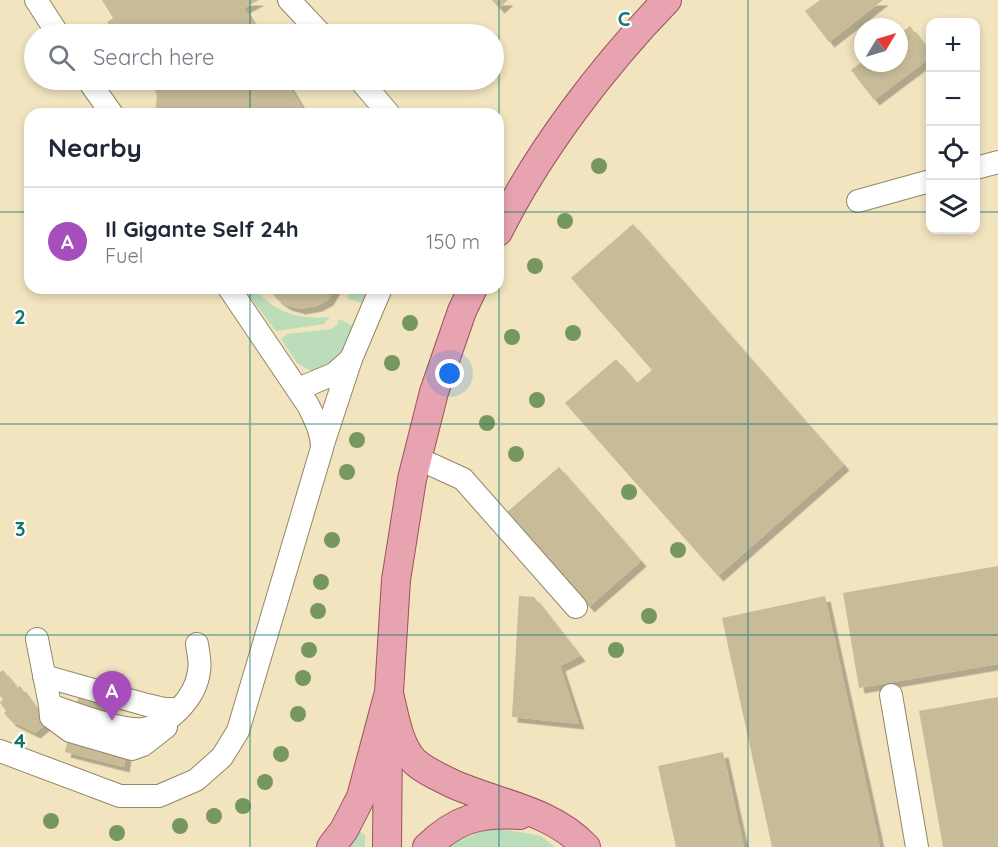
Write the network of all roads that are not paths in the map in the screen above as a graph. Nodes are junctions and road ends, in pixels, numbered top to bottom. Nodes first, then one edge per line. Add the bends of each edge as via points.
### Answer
1 (36, 0) edge
2 (289, 0) edge
3 (667, 0) edge
4 (52, 24) edge
5 (312, 24) edge
6 (95, 90) edge
7 (369, 90) edge
8 (108, 108) edge
9 (384, 108) edge
10 (998, 162) edge
11 (980, 167) edge
12 (926, 182) edge
13 (858, 201) dead end
14 (504, 221) edge
15 (233, 294) edge
16 (378, 294) edge
17 (470, 294) edge
18 (351, 359) junction
19 (298, 389) junction
20 (322, 448) junction
21 (415, 469) junction
22 (576, 607) dead end
23 (38, 639) dead end
24 (197, 644) dead end
25 (389, 692) junction
26 (891, 694) dead end
27 (48, 695) junction
28 (168, 717) junction
29 (0, 751) edge
30 (544, 816) junction
31 (331, 847) edge
32 (387, 847) edge
33 (428, 847) edge
34 (586, 847) edge
35 (917, 847) edge

1 - 4 street
2 - 5 street
3 - 14 main road via 610,62 530,174
6 - 8 street
7 - 9 street
10 - 11 street
12 - 13 street
15 - 19 street
16 - 18 street
17 - 21 main road via 434,392
18 - 19 street via 334,374
18 - 20 street
19 - 20 street via 317,423
20 - 29 street via 238,731 222,757 196,780 159,796 120,796
21 - 22 street via 464,479
21 - 25 main road via 396,580
23 - 27 street
24 - 28 street via 200,670 194,689
25 - 30 main road via 401,738 415,761 467,790
25 - 31 main road via 361,797
25 - 32 main road
26 - 35 street
27 - 28 street
27 - 28 street via 70,731 132,749 143,745
30 - 33 main road via 499,813 470,818 444,831
30 - 34 main road via 573,833

